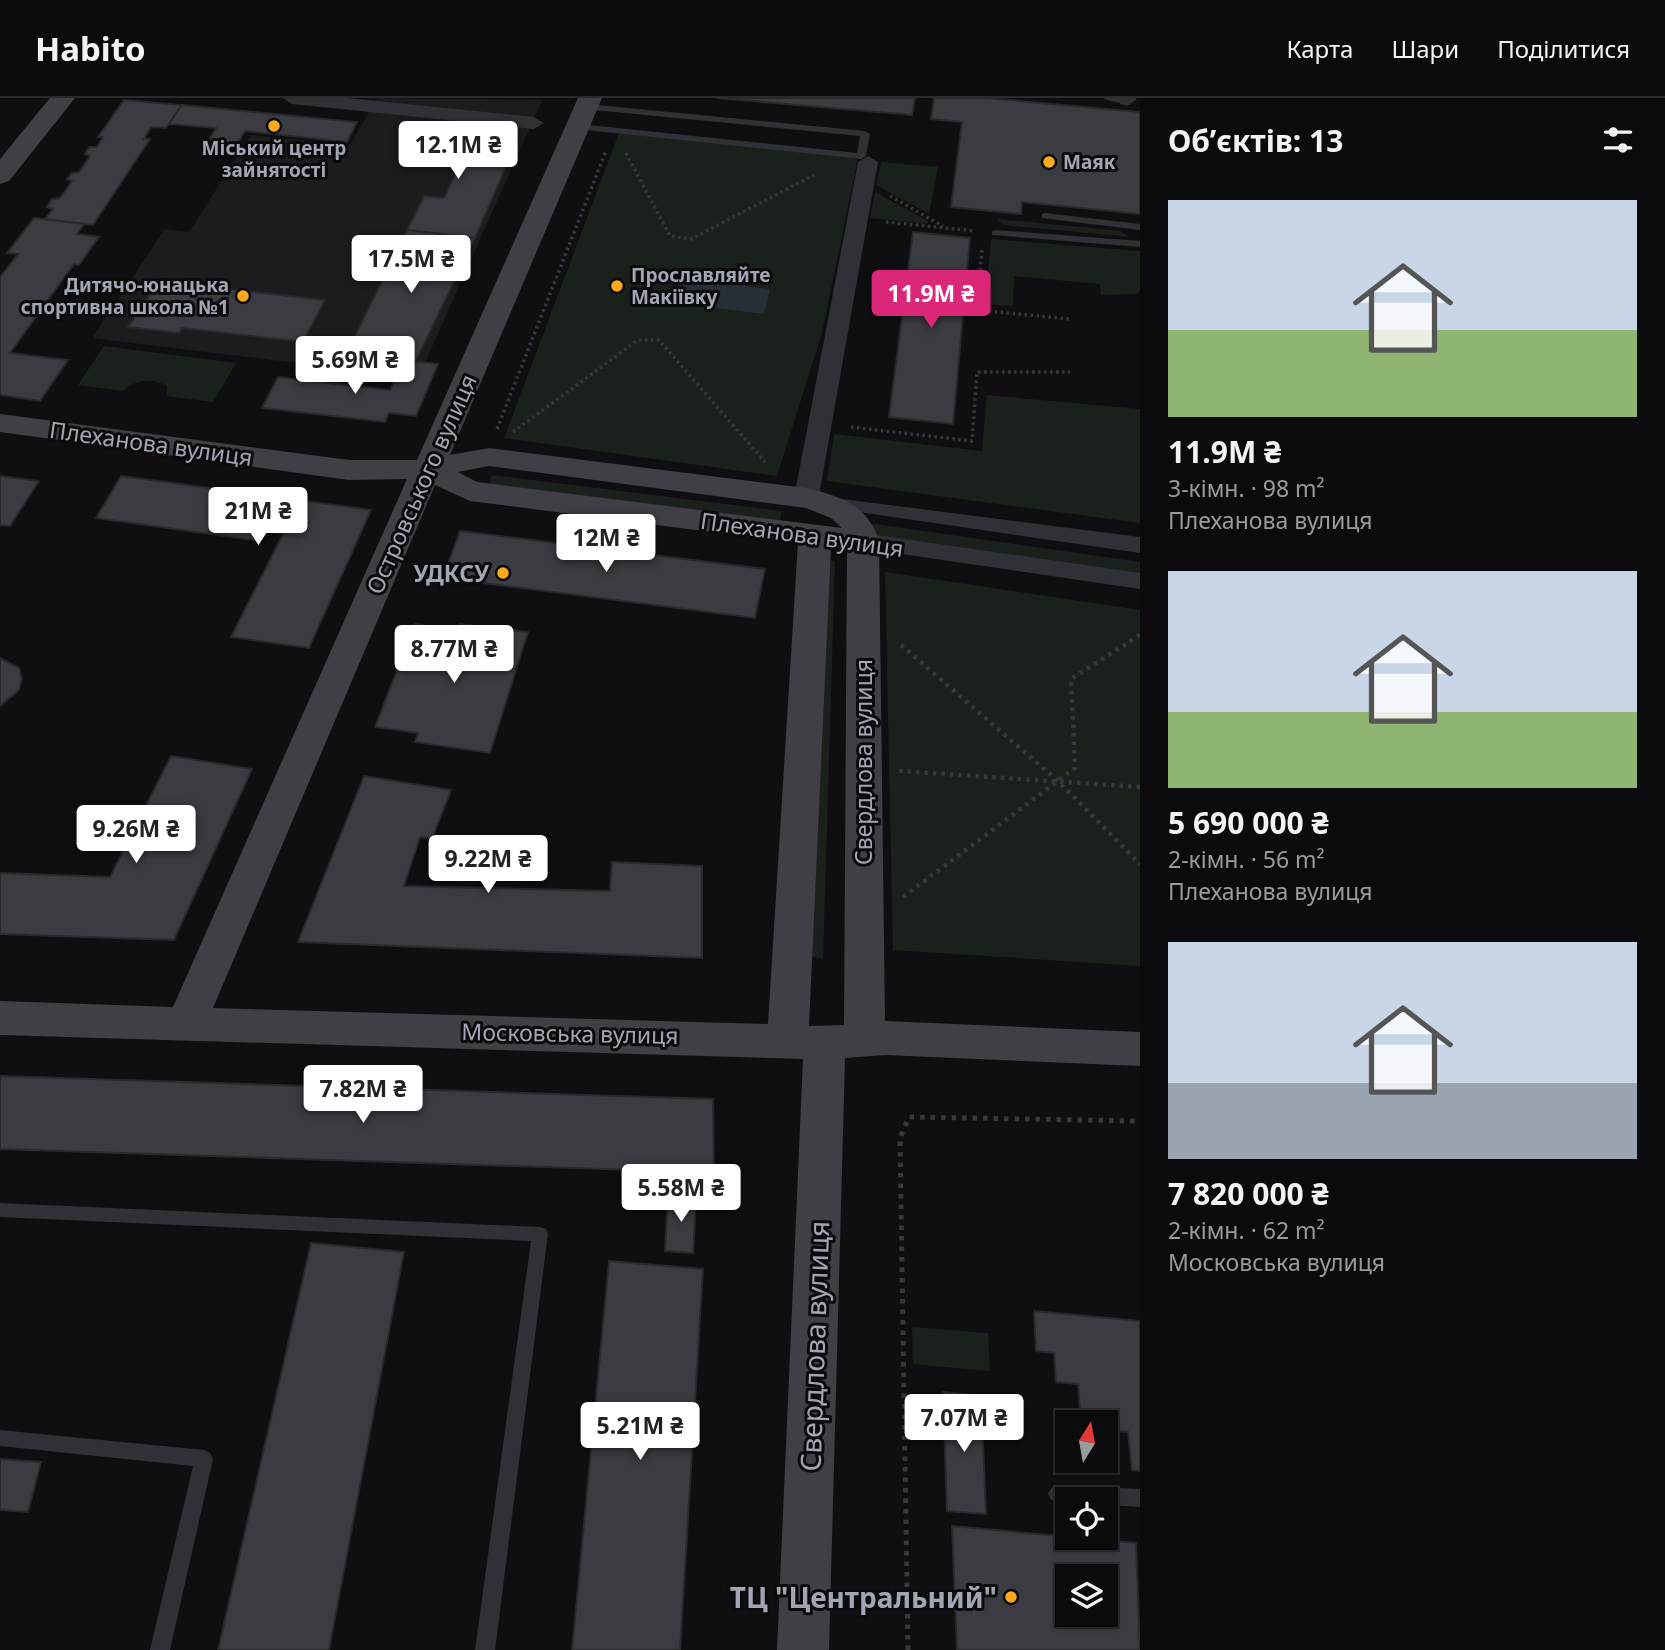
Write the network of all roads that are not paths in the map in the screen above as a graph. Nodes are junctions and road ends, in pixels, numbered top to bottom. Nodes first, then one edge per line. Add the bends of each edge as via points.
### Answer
1 (63, 98) edge
2 (292, 98) edge
3 (463, 98) edge
4 (1107, 98) edge
5 (1127, 99) edge
6 (585, 111) edge
7 (866, 172) road end
8 (0, 176) edge
9 (1045, 216) dead end
10 (1140, 227) edge
11 (995, 233) dead end
12 (1140, 244) edge
13 (0, 423) edge
14 (427, 469) junction
15 (816, 511) junction
16 (863, 541) junction
17 (1140, 545) edge
18 (1140, 581) edge
19 (0, 1017) edge
20 (186, 1024) junction
21 (826, 1041) junction
22 (1140, 1049) edge
23 (0, 1210) edge
24 (0, 1438) edge
25 (1118, 1497) edge
26 (1140, 1498) edge
27 (160, 1650) edge
28 (485, 1650) edge
29 (803, 1650) edge

1 - 8 street
2 - 3 street via 537,114
4 - 5 lane
6 - 6 lane via 614,130 861,156 865,134
6 - 14 street, Островського вулиця
7 - 15 street via 819,423
9 - 10 lane
11 - 12 lane
13 - 14 street, Плеханова вулиця via 349,470
14 - 15 street, Плеханова вулиця via 470,491
14 - 20 street, Островського вулиця
15 - 16 street via 852,520
15 - 17 street, Плеханова вулиця
15 - 21 street, Свердлова вулиця
16 - 18 street, Плеханова вулиця
16 - 21 street, Свердлова вулиця via 863,975
19 - 20 street, Московська вулиця
20 - 21 street, Московська вулиця
21 - 22 street, Московська вулиця
21 - 29 street, Свердлова вулиця
23 - 28 lane via 540,1234
24 - 27 lane via 204,1459
25 - 26 lane

